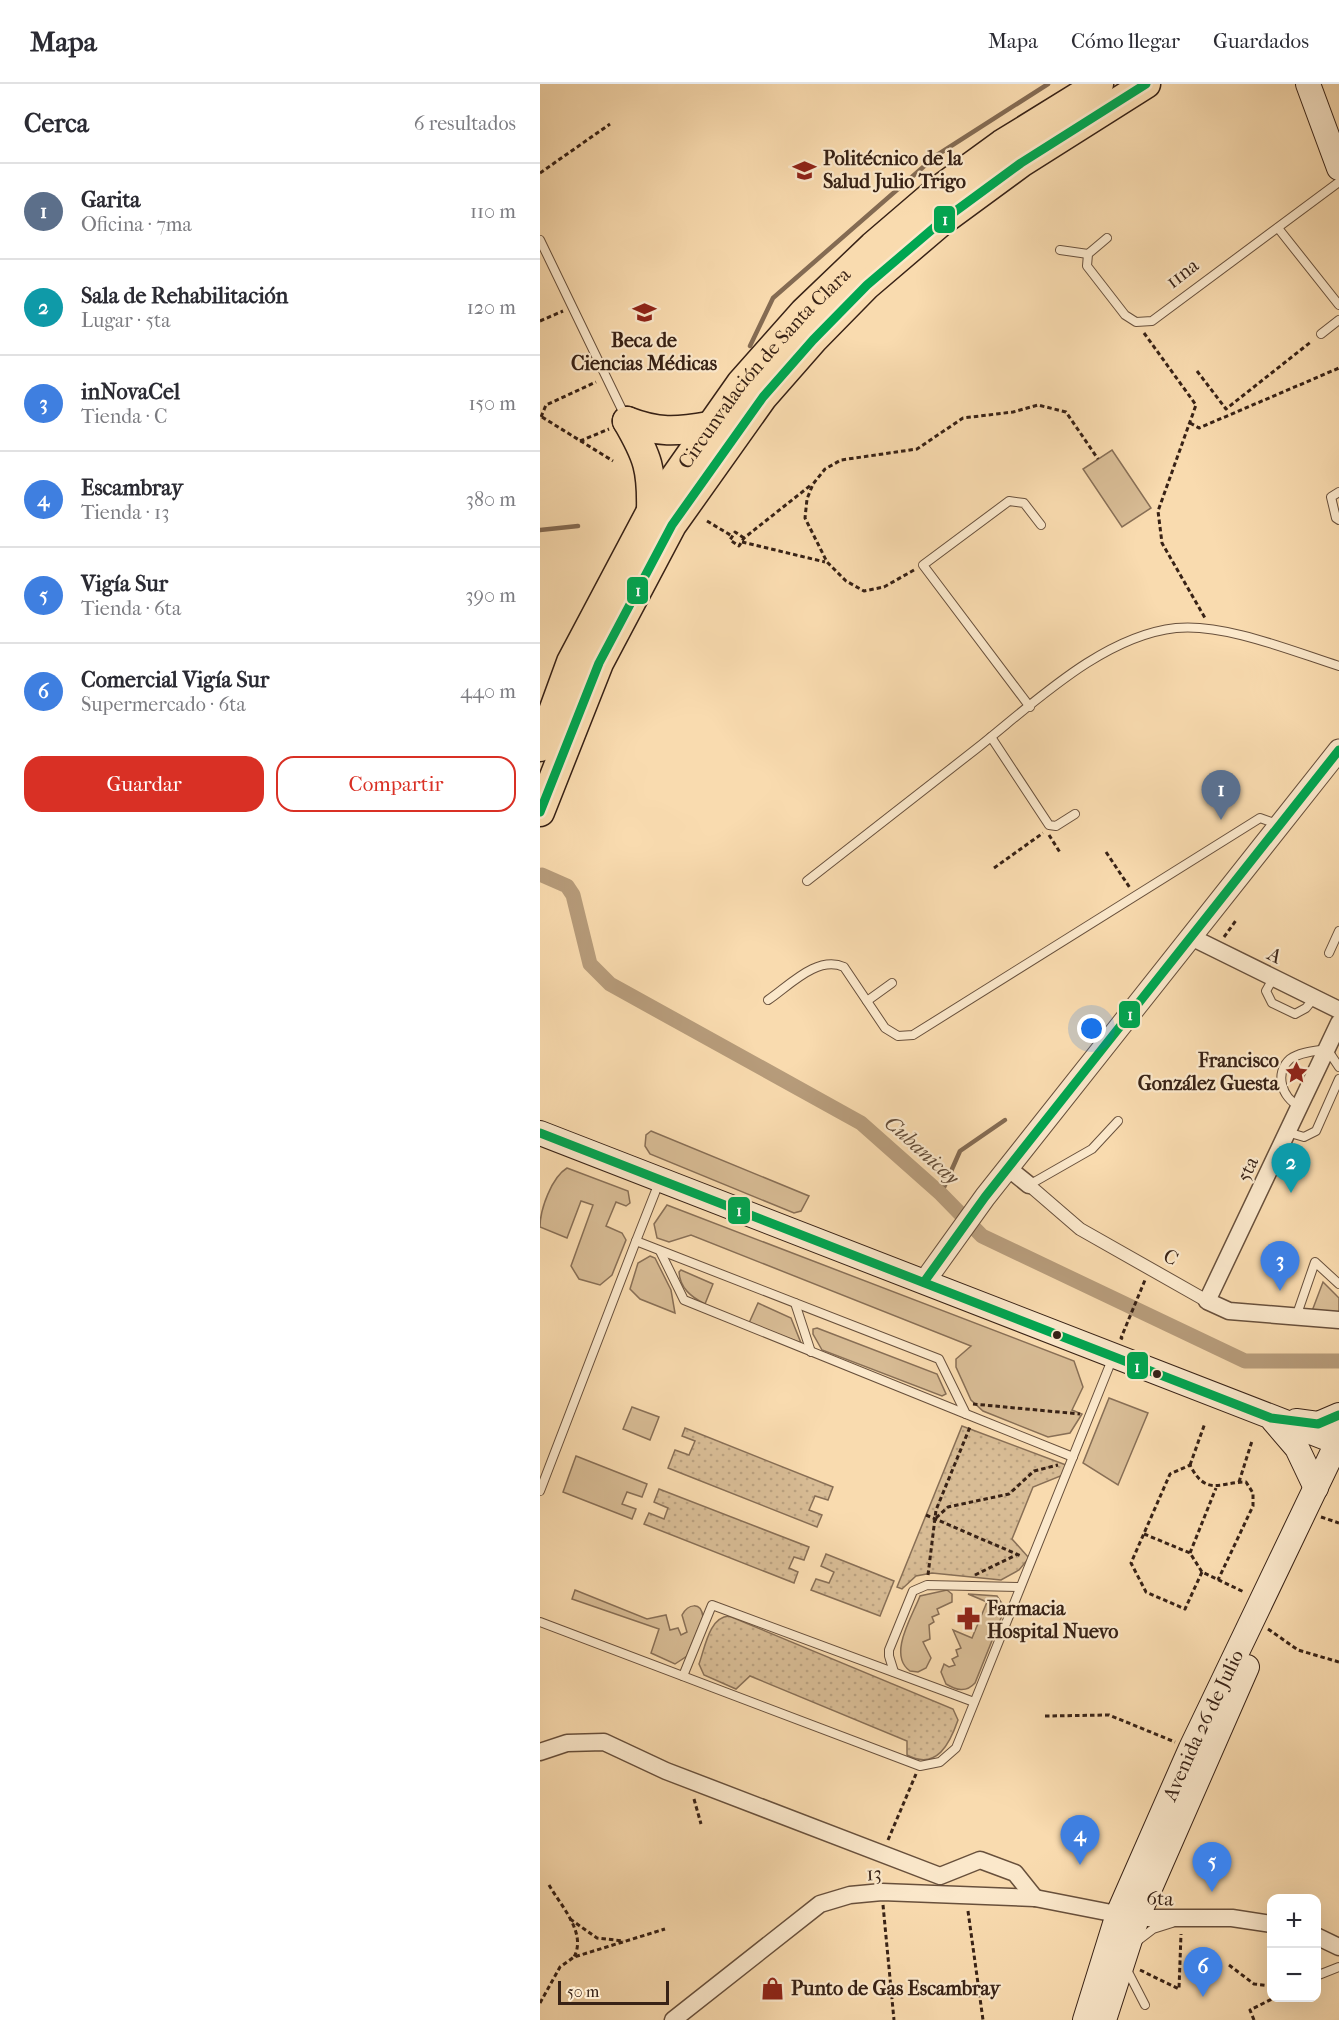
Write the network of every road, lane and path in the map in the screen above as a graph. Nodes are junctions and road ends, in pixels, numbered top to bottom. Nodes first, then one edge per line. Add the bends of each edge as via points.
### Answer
1 (1099, 84) edge
2 (1146, 84) edge
3 (1308, 84) edge
4 (610, 124) dead end
5 (1334, 139) edge
6 (1339, 168) edge
7 (540, 173) edge
8 (1339, 182) edge
9 (1278, 228) junction
10 (1107, 238) dead end
11 (540, 240) edge
12 (1060, 250) dead end
13 (1088, 254) junction
14 (1339, 305) edge
15 (572, 307) junction
16 (1339, 320) edge
17 (540, 321) edge
18 (1136, 322) junction
19 (1321, 334) joint
20 (1339, 368) edge
21 (1197, 371) dead end
22 (606, 377) junction
23 (541, 417) edge
24 (627, 421) junction
25 (1190, 423) junction
26 (709, 426) junction
27 (579, 441) junction
28 (1098, 459) dead end
29 (613, 461) dead end
30 (813, 484) junction
31 (1339, 492) edge
32 (651, 511) junction
33 (707, 520) dead end
34 (1339, 520) edge
35 (1041, 525) dead end
36 (732, 536) junction
37 (743, 540) junction
38 (826, 562) junction
39 (923, 565) junction
40 (1210, 628) junction
41 (1339, 666) edge
42 (1030, 707) junction
43 (992, 737) junction
44 (540, 747) edge
45 (1339, 750) edge
46 (540, 812) edge
47 (1075, 814) dead end
48 (1280, 826) junction
49 (1049, 829) junction
50 (1106, 852) dead end
51 (1061, 854) dead end
52 (994, 868) dead end
53 (807, 881) dead end
54 (1135, 896) junction
55 (1237, 918) dead end
56 (1339, 931) edge
57 (1193, 938) junction
58 (1215, 948) junction
59 (1329, 953) dead end
60 (1274, 977) junction
61 (892, 983) dead end
62 (1314, 998) junction
63 (768, 1000) dead end
64 (867, 1001) junction
65 (1339, 1010) edge
66 (1339, 1023) edge
67 (1327, 1050) junction
68 (1339, 1067) edge
69 (1339, 1079) edge
70 (1299, 1106) junction
71 (1118, 1121) dead end
72 (1287, 1132) junction
73 (540, 1133) edge
74 (1008, 1168) junction
75 (660, 1180) junction
76 (1029, 1185) junction
77 (636, 1241) junction
78 (660, 1251) junction
79 (1150, 1270) junction
80 (924, 1282) junction
81 (1339, 1284) edge
82 (1207, 1301) junction
83 (795, 1303) junction
84 (1296, 1317) junction
85 (1339, 1320) edge
86 (1122, 1349) junction
87 (811, 1352) junction
88 (960, 1403) junction
89 (1082, 1414) dead end
90 (1339, 1415) edge
91 (970, 1416) junction
92 (1271, 1418) junction
93 (1205, 1423) dead end
94 (1252, 1441) dead end
95 (1339, 1441) edge
96 (1073, 1457) junction
97 (1190, 1465) junction
98 (1339, 1472) edge
99 (1239, 1482) junction
100 (1216, 1488) junction
101 (1316, 1488) junction
102 (540, 1491) edge
103 (926, 1515) dead end
104 (934, 1519) junction
105 (1329, 1520) edge
106 (1144, 1533) junction
107 (1038, 1544) junction
108 (1190, 1553) junction
109 (1017, 1555) junction
110 (1031, 1561) junction
111 (1202, 1572) junction
112 (1218, 1580) junction
113 (927, 1585) junction
114 (963, 1586) junction
115 (1020, 1587) junction
116 (1262, 1601) junction
117 (540, 1622) edge
118 (1265, 1627) junction
119 (1339, 1662) edge
120 (894, 1672) junction
121 (683, 1676) junction
122 (974, 1702) junction
123 (1045, 1716) dead end
124 (1191, 1748) junction
125 (540, 1752) edge
126 (688, 1780) junction
127 (701, 1824) dead end
128 (549, 1885) dead end
129 (965, 1894) junction
130 (1035, 1898) junction
131 (1128, 1916) junction
132 (568, 1918) junction
133 (1181, 1920) junction
134 (1267, 1923) edge
135 (665, 1929) dead end
136 (1321, 1938) edge
137 (625, 1941) junction
138 (1339, 1947) edge
139 (574, 1958) junction
140 (1123, 1962) junction
141 (1229, 1965) dead end
142 (1339, 1966) edge
143 (1321, 1974) edge
144 (1267, 1985) edge
145 (1267, 2002) edge
146 (540, 2003) edge
147 (1145, 2005) dead end
148 (673, 2020) edge
149 (983, 2020) edge
150 (1086, 2020) edge
151 (1104, 2020) edge
152 (1254, 2020) edge

1 - 26 highway, Circunvalación de Santa Clara via 1002,144 936,192 873,246 804,312
2 - 46 highway, Circunvalación de Santa Clara via 1021,163 942,221 867,285 763,397 666,536 598,663
3 - 5 main road
4 - 7 path
5 - 6 main road
8 - 9 lane, 11na
9 - 14 lane
9 - 18 lane, 11na via 1152,321
10 - 13 lane
11 - 15 lane
12 - 13 lane
13 - 18 lane via 1087,266 1125,315
15 - 17 path
15 - 22 lane
16 - 19 lane
18 - 25 path via 1196,405
19 - 21 path via 1226,408
20 - 25 path via 1199,428
22 - 23 path via 546,405
22 - 24 lane
23 - 27 path
24 - 26 highway via 673,432
24 - 27 path
24 - 32 highway via 644,450 652,476
25 - 40 path via 1158,511 1162,543
26 - 32 highway, Circunvalación de Santa Clara
27 - 29 path
28 - 30 path via 1066,412 1038,405 963,418 917,449 841,460 825,469
30 - 37 path
30 - 38 path via 805,518
31 - 34 lane via 1330,502
32 - 44 highway, Circunvalación de Santa Clara via 571,662
33 - 36 path
35 - 39 lane via 1024,502 1009,501
36 - 37 path via 735,532
36 - 37 path via 730,540 740,546
37 - 38 path
38 - 39 path via 864,591 884,587
39 - 42 lane
40 - 41 lane
40 - 42 lane via 1175,628 1134,638 1100,654
42 - 43 lane
43 - 49 lane
43 - 53 lane
45 - 48 street
47 - 49 lane
48 - 54 lane via 1260,818
48 - 57 street
49 - 51 path
49 - 52 path
50 - 54 path
54 - 64 lane via 913,1035 898,1036 885,1028
55 - 58 path
56 - 59 lane
57 - 58 street, A
57 - 74 street
58 - 60 street, A
60 - 62 street, A
60 - 62 lane via 1266,991 1272,1003 1295,1014
61 - 64 lane
62 - 65 street, A
63 - 64 lane via 820,964 833,963 844,967
66 - 67 street, 5ta
67 - 68 lane
67 - 70 street, 5ta
67 - 70 lane via 1297,1055 1283,1069 1282,1088
69 - 72 lane via 1316,1131 1304,1137
70 - 72 street, 5ta
71 - 76 lane via 1092,1149
72 - 82 street, 5ta
73 - 75 main road
74 - 76 street, C
74 - 80 street
75 - 77 lane
75 - 80 main road
76 - 79 street, C via 1080,1229
77 - 78 lane
77 - 102 lane
78 - 83 lane
78 - 87 lane via 684,1300
79 - 82 street, C
79 - 86 path via 1121,1338
80 - 86 main road
81 - 84 lane via 1316,1262
82 - 84 street, C via 1229,1311
83 - 87 lane
83 - 88 lane via 939,1359
84 - 85 street, C
86 - 92 main road
86 - 96 lane
87 - 91 lane
88 - 89 path
88 - 91 lane
90 - 92 main road via 1318,1424
91 - 96 lane
91 - 104 path
92 - 95 main road
92 - 101 main road via 1297,1448
93 - 97 path
94 - 99 path
95 - 101 main road, Avenida 26 de Julio
96 - 104 path via 1034,1471 1009,1494 948,1507
96 - 107 lane
97 - 100 path via 1196,1477
97 - 106 path via 1170,1474
98 - 105 main road, Avenida 26 de Julio
99 - 100 path
99 - 112 path via 1246,1482 1253,1493 1253,1506
100 - 108 path
101 - 116 main road, Avenida 26 de Julio
103 - 104 path
104 - 109 path
104 - 113 path
105 - 118 main road, Avenida 26 de Julio
106 - 108 path
106 - 111 path via 1131,1563 1146,1592 1185,1609
107 - 109 path
107 - 110 lane
108 - 111 path
109 - 110 path
109 - 114 path via 970,1577
110 - 115 lane
111 - 112 path
112 - 116 path
113 - 114 lane
113 - 120 lane via 913,1592 890,1650
114 - 115 lane
115 - 122 lane
116 - 124 main road, Avenida 26 de Julio
117 - 121 lane
118 - 119 path via 1298,1650
118 - 131 main road, Avenida 26 de Julio
120 - 121 lane via 712,1605
120 - 122 lane
121 - 122 lane via 920,1766 940,1762 956,1748
123 - 124 path via 1109,1715
124 - 131 main road, Avenida 26 de Julio
125 - 126 street via 567,1743 604,1742
126 - 127 path
126 - 130 street via 939,1876 980,1860 1015,1873
128 - 132 path
129 - 130 street, 13
129 - 148 street, 13 via 882,1892 850,1895 820,1904
129 - 149 path
130 - 131 street, 13
131 - 133 street, 6ta
131 - 140 main road, Avenida 26 de Julio
131 - 150 main road, Avenida 26 de Julio
132 - 137 path via 597,1938
132 - 139 path via 579,1936
133 - 134 street, 6ta via 1232,1918
133 - 140 lane via 1153,1929 1136,1942
133 - 140 path via 1179,1989
135 - 137 path
136 - 138 street
137 - 139 path
139 - 146 path via 560,1967
140 - 147 lane
140 - 151 main road, Avenida 26 de Julio
141 - 144 path via 1254,1984
142 - 143 lane
145 - 152 path via 1250,2010

